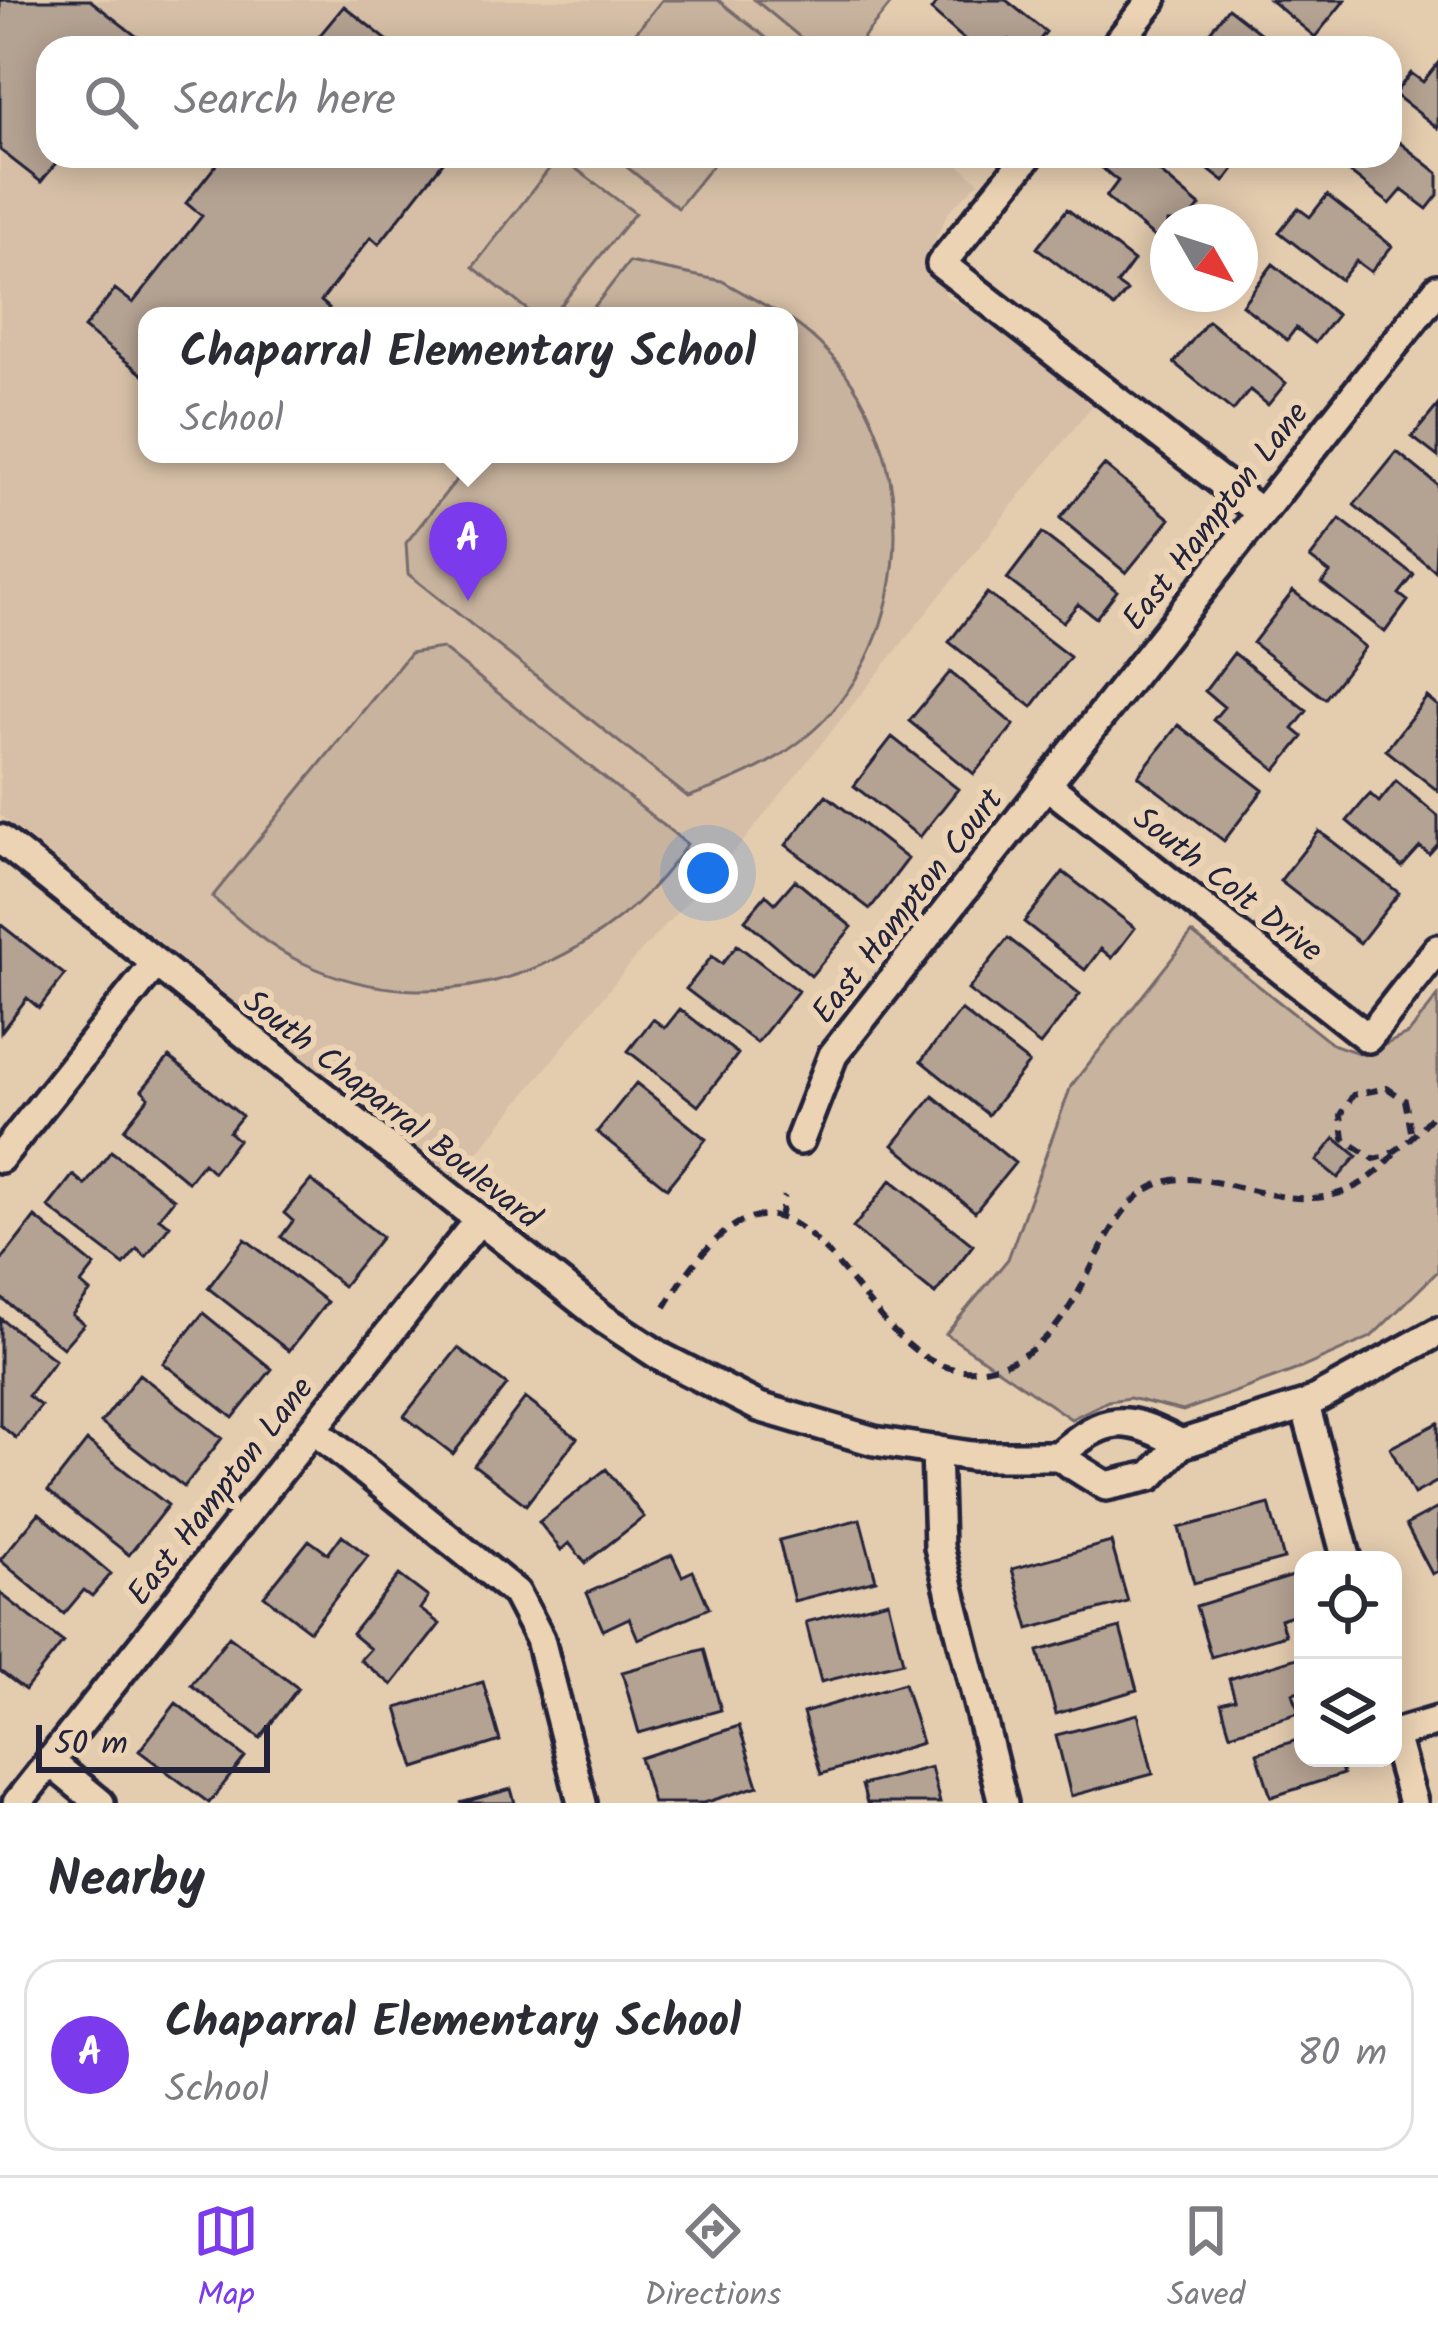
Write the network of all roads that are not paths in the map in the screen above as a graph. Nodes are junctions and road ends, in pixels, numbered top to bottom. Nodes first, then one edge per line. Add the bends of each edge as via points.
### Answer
1 (1152, 0) edge
2 (1124, 36) edge
3 (1018, 168) edge
4 (1438, 289) edge
5 (1261, 513) junction
6 (1047, 785) junction
7 (0, 838) edge
8 (1438, 949) edge
9 (155, 964) junction
10 (800, 1140) dead end
11 (0, 1158) edge
12 (477, 1222) junction
13 (1438, 1332) edge
14 (1305, 1405) junction
15 (313, 1429) junction
16 (1181, 1444) junction
17 (936, 1450) junction
18 (1058, 1456) junction
19 (1345, 1551) edge
20 (1438, 1721) edge
21 (1402, 1731) edge
22 (49, 1761) junction
23 (1402, 1766) edge
24 (16, 1803) edge
25 (100, 1803) edge
26 (582, 1803) edge
27 (1003, 1803) edge
28 (1412, 1803) edge

1 - 2 street
3 - 5 street via 941,264
4 - 5 street, East Hampton Lane
5 - 6 street, East Hampton Lane
6 - 8 street, South Colt Drive via 1368,1038
6 - 10 street, East Hampton Court via 832,1055
7 - 9 street, South Chaparral Boulevard
9 - 11 street
9 - 12 street, South Chaparral Boulevard
12 - 15 street, East Hampton Lane
12 - 17 street, South Chaparral Boulevard via 663,1358 759,1407
13 - 14 street
14 - 16 street
14 - 19 street
15 - 22 street, East Hampton Lane
15 - 26 street via 516,1593 540,1639
16 - 18 street via 1129,1420 1103,1423
16 - 18 street via 1132,1484 1106,1486
17 - 18 street, South Chaparral Boulevard
17 - 27 street via 939,1547
20 - 21 street
22 - 24 street, East Hampton Lane
22 - 25 street
23 - 28 street

